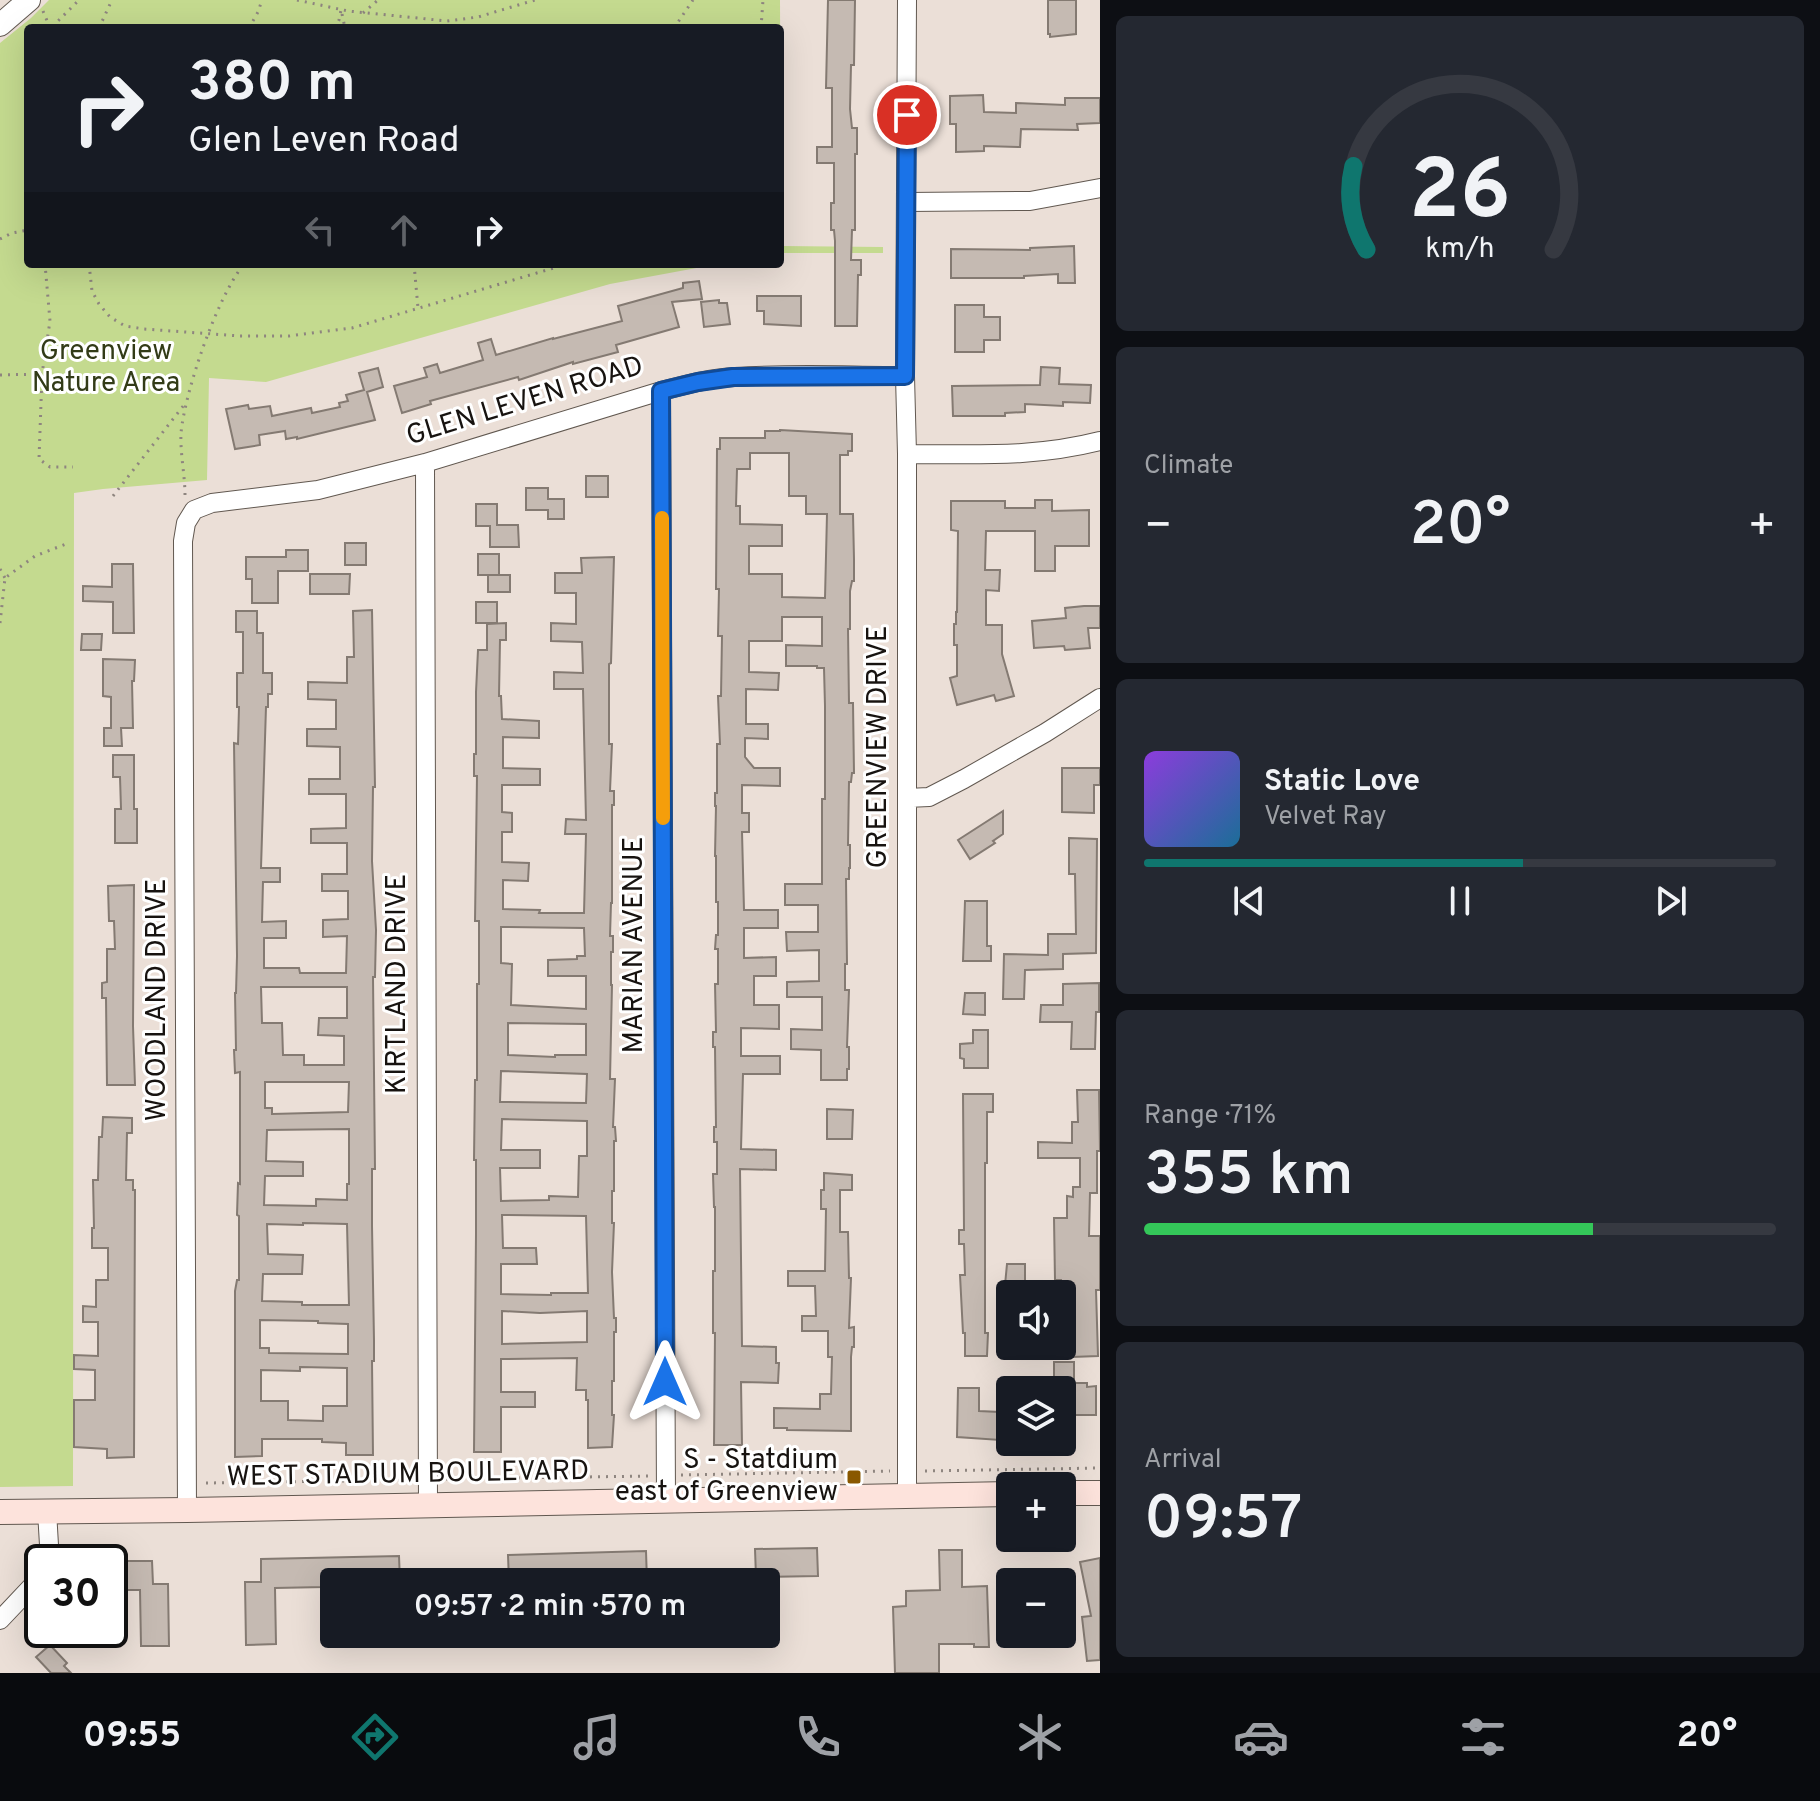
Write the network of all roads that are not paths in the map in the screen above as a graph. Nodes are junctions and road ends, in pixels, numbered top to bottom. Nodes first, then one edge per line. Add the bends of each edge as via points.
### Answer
1 (29, 0) edge
2 (907, 0) edge
3 (0, 25) edge
4 (1100, 188) edge
5 (907, 202) junction
6 (905, 376) junction
7 (661, 391) junction
8 (1100, 441) edge
9 (907, 454) junction
10 (425, 463) junction
11 (186, 523) joint
12 (1100, 698) edge
13 (907, 798) junction
14 (1076, 1493) edge
15 (1100, 1493) edge
16 (996, 1494) edge
17 (907, 1495) junction
18 (666, 1499) junction
19 (428, 1505) junction
20 (187, 1510) junction
21 (47, 1511) junction
22 (0, 1512) edge
23 (49, 1544) edge
24 (24, 1595) edge
25 (0, 1620) edge

1 - 3 street
2 - 5 street, GREENVIEW DRIVE
4 - 5 street via 1030,201
5 - 6 street, GREENVIEW DRIVE
6 - 7 street, GLEN LEVEN ROAD via 733,377
6 - 9 street, GREENVIEW DRIVE
7 - 10 street, GLEN LEVEN ROAD
7 - 18 street, MARIAN AVENUE
8 - 9 street via 1015,454
9 - 13 street, GREENVIEW DRIVE
10 - 11 street, GLEN LEVEN ROAD via 318,490 212,503 194,510
10 - 19 street, KIRTLAND DRIVE
11 - 20 street, WOODLAND DRIVE
12 - 13 street via 964,779 929,797
13 - 17 street, GREENVIEW DRIVE
14 - 15 main road
16 - 17 main road, WEST STADIUM BOULEVARD
17 - 18 main road, WEST STADIUM BOULEVARD
18 - 19 main road, WEST STADIUM BOULEVARD
19 - 20 main road, WEST STADIUM BOULEVARD
20 - 21 main road, WEST STADIUM BOULEVARD
21 - 22 main road, WEST STADIUM BOULEVARD
21 - 23 street
24 - 25 street

